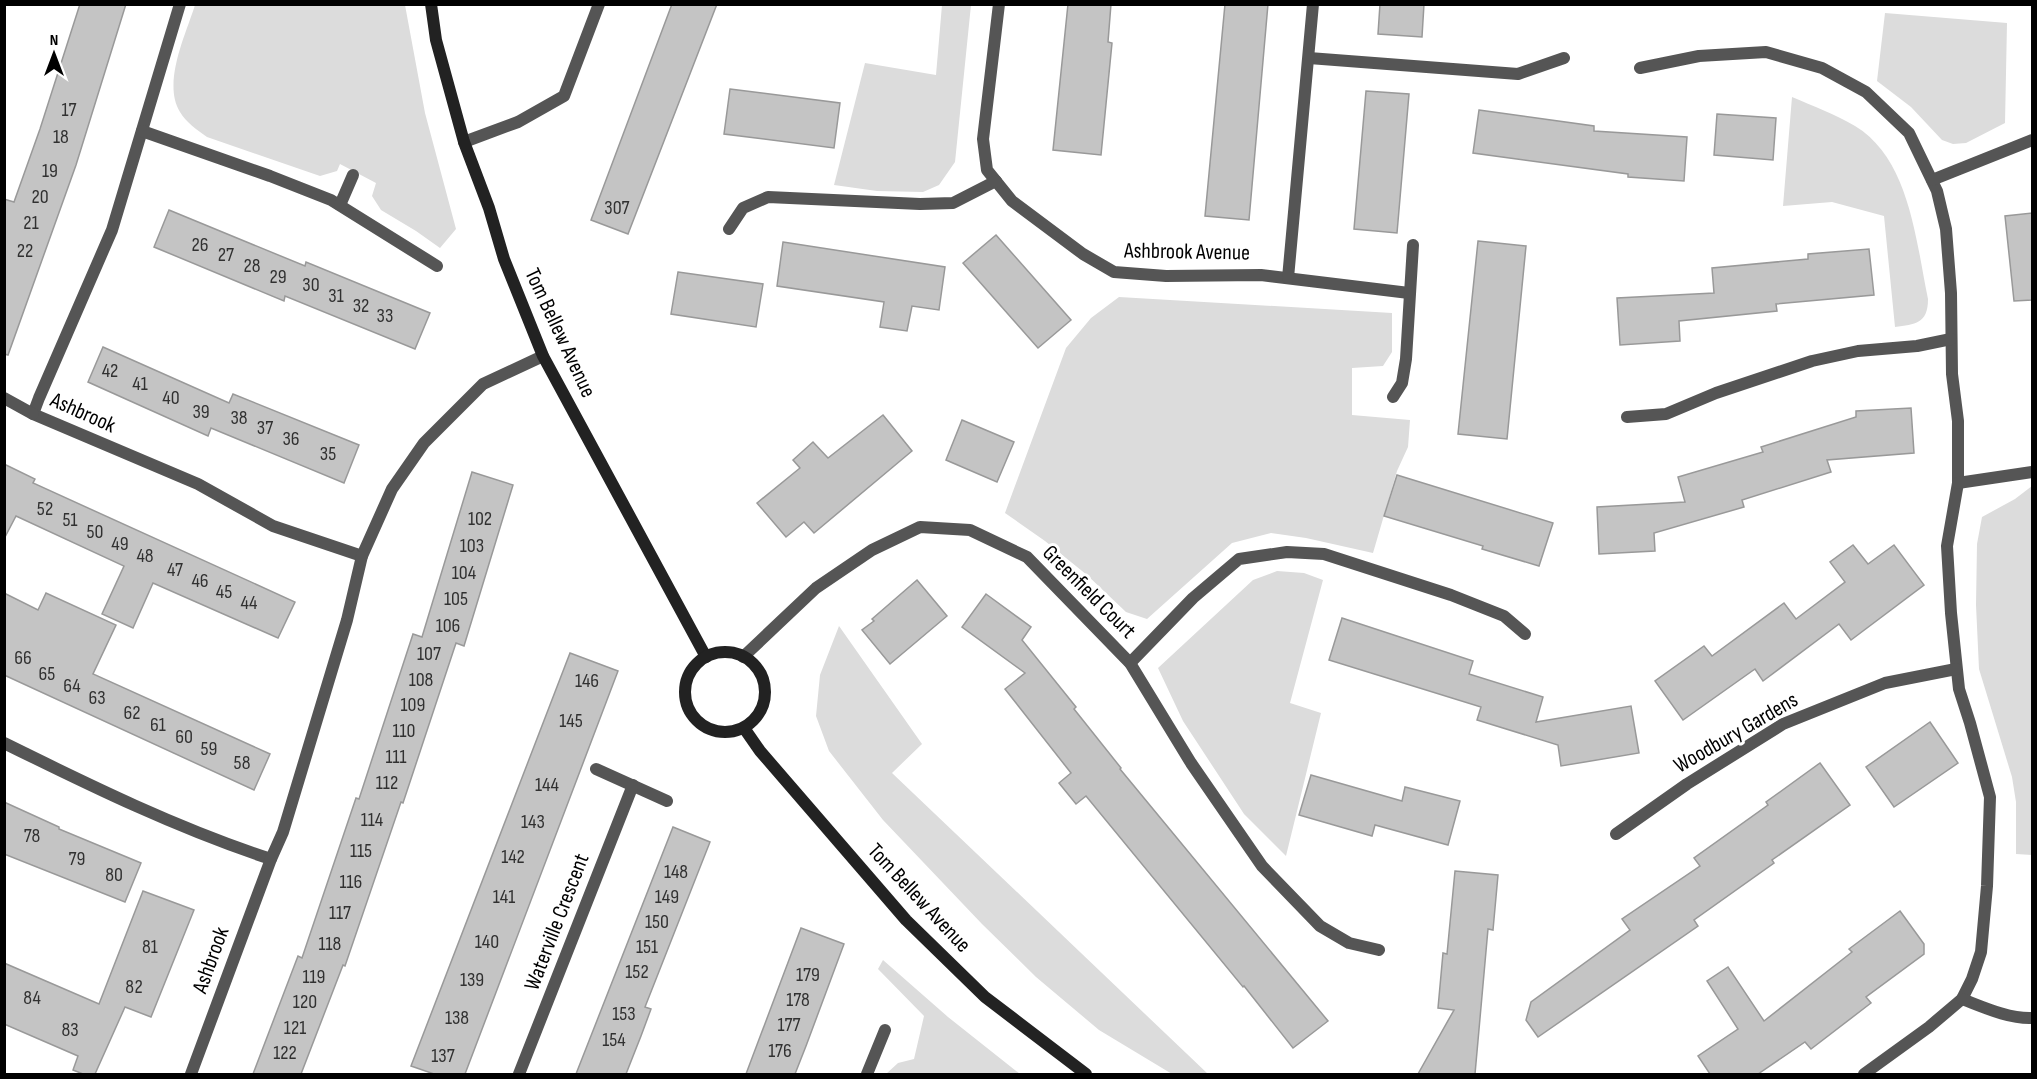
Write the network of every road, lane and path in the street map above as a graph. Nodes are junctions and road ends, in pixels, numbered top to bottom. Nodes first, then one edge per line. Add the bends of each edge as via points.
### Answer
1 (180, 4) edge
2 (431, 4) edge
3 (599, 4) edge
4 (999, 4) edge
5 (1313, 4) edge
6 (1309, 58) junction
7 (1564, 58) dead end
8 (1640, 68) dead end
9 (142, 131) junction
10 (2032, 140) edge
11 (464, 142) junction
12 (353, 175) dead end
13 (1932, 180) junction
14 (996, 181) junction
15 (340, 205) junction
16 (729, 229) dead end
17 (1413, 245) dead end
18 (437, 266) dead end
19 (1288, 278) junction
20 (1409, 293) junction
21 (1951, 339) junction
22 (543, 356) junction
23 (1393, 397) dead end
24 (4, 398) edge
25 (33, 414) junction
26 (1627, 417) dead end
27 (2032, 472) edge
28 (1958, 483) junction
29 (362, 556) junction
30 (1525, 634) dead end
31 (706, 657) junction
32 (743, 657) junction
33 (1130, 663) junction
34 (1956, 669) junction
35 (744, 728) junction
36 (4, 743) edge
37 (596, 769) dead end
38 (633, 785) junction
39 (667, 801) dead end
40 (1616, 834) dead end
41 (271, 860) junction
42 (1379, 950) dead end
43 (1962, 999) junction
44 (2032, 1018) edge
45 (885, 1030) dead end
46 (191, 1074) edge
47 (519, 1074) edge
48 (867, 1074) edge
49 (1086, 1074) edge
50 (1864, 1074) edge

1 - 9 street, Ashbrook
2 - 11 street, Tom Bellew Avenue via 436,40
3 - 11 street via 564,96 518,122
4 - 14 street, Ashbrook Avenue via 984,139 987,170
5 - 6 street
6 - 7 street via 1518,74
6 - 19 street
8 - 13 street via 1699,56 1766,52 1822,68 1866,92 1909,133
9 - 15 street
9 - 25 street, Ashbrook via 112,230
10 - 13 street
11 - 22 street, Tom Bellew Avenue
12 - 15 street
13 - 21 street via 1946,229
14 - 16 street via 953,202 768,197 742,208
14 - 19 street, Ashbrook Avenue via 1012,201 1113,272
15 - 18 street
17 - 20 street
19 - 20 street, Ashbrook Avenue
20 - 23 street via 1402,382
21 - 26 street via 1812,361 1666,414
21 - 28 street via 1958,421
22 - 29 street, Ashbrook via 483,384 424,443 392,489
22 - 31 street, Tom Bellew Avenue
24 - 25 street
25 - 29 street, Ashbrook via 198,484 273,526
27 - 28 street
28 - 34 street via 1947,546
29 - 41 street, Ashbrook via 347,620
30 - 33 street, Greenfield Court via 1504,616 1451,595 1324,554 1287,552 1239,559 1193,598
31 - 32 street via 718,653
31 - 35 street via 688,677 685,691 692,715 710,730 733,732
32 - 33 street, Greenfield Court via 816,588 872,550 920,527 970,530 1027,557
32 - 35 street via 761,674 765,686 762,710
33 - 42 street, Greenfield Court via 1262,866 1320,926 1349,943
34 - 40 street, Woodbury Gardens via 1885,683 1783,724
34 - 43 street via 1990,797 1981,952
35 - 49 street, Tom Bellew Avenue via 906,920 985,997
36 - 41 street via 82,782
37 - 38 street
38 - 39 street
38 - 47 street, Waterville Crescent
41 - 46 street, Ashbrook
43 - 44 street via 1994,1011
43 - 50 street
45 - 48 street

